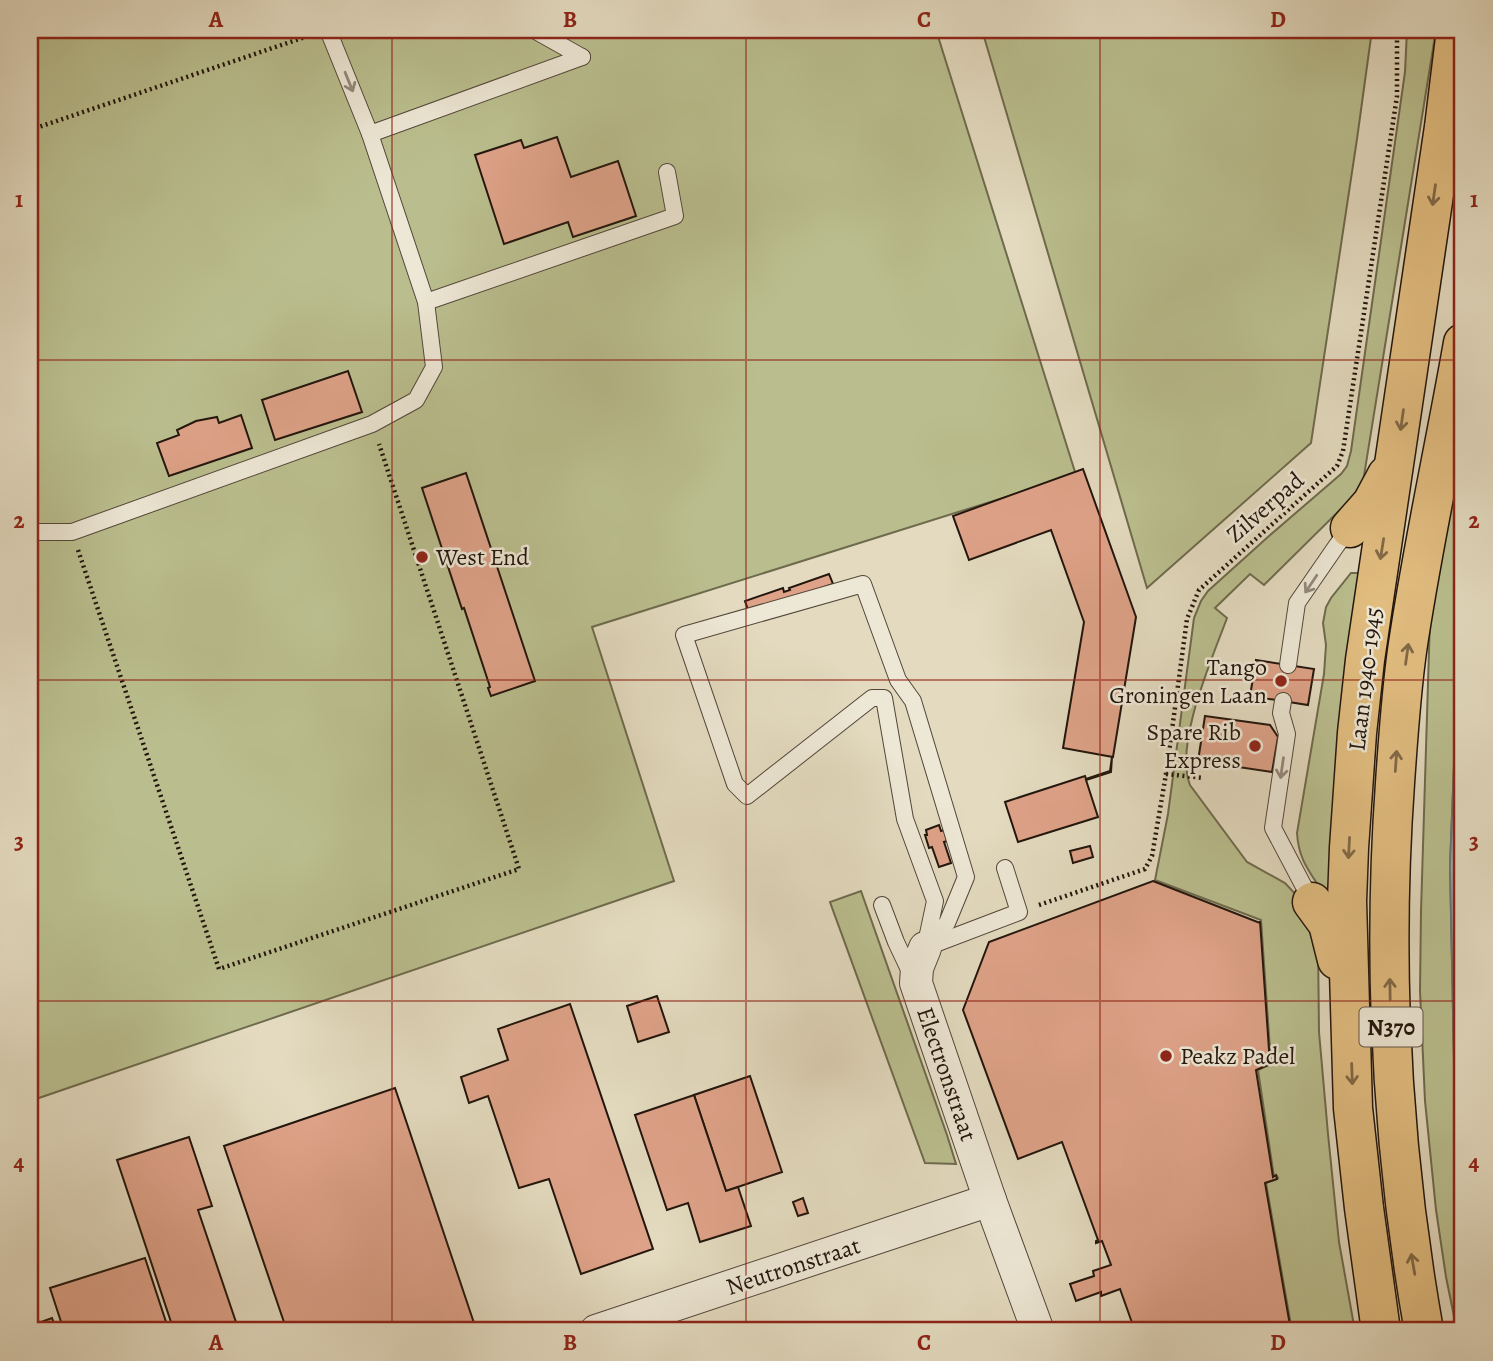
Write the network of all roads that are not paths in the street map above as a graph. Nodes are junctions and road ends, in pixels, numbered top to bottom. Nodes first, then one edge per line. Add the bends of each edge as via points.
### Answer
1 (534, 30) edge
2 (1456, 30) edge
3 (320, 32) edge
4 (370, 134) junction
5 (667, 172) dead end
6 (426, 302) junction
7 (1463, 343) edge
8 (1396, 457) junction
9 (1350, 528) joint
10 (30, 532) edge
11 (1288, 665) dead end
12 (1283, 701) dead end
13 (1005, 868) dead end
14 (1312, 902) joint
15 (882, 905) dead end
16 (925, 948) junction
17 (916, 983) junction
18 (1350, 1006) junction
19 (990, 1200) junction
20 (596, 1331) edge
21 (1038, 1331) edge
22 (1381, 1331) edge
23 (1424, 1331) edge

1 - 4 lane via 582,57
2 -> 8 highway, Laan 1940-1945 / N370
3 -> 4 lane
4 - 6 lane
5 - 6 lane via 675,216
6 - 10 lane via 434,368 416,400 372,424 72,532
23 -> 7 highway, Laan 1940-1945 / N370 via 1402,1181 1391,1040 1391,835 1407,652
8 - 9 highway, N370 via 1372,503
8 -> 18 highway, Laan 1940-1945 / N370 via 1357,733 1347,901
9 -> 11 lane via 1297,603
12 -> 14 lane via 1287,734 1273,828
13 - 16 lane via 1019,912
14 - 18 highway, N370 via 1328,924
15 - 17 lane
16 - 16 lane via 947,923 966,877 913,701 898,680 863,584 684,635 735,784 747,796 872,698 884,698 905,819 934,901
16 - 17 street, Electronstraat
17 - 19 street, Electronstraat
18 -> 22 highway, Laan 1940-1945 / N370 via 1353,1108
19 - 20 street, Neutronstraat
19 - 21 street, Electronstraat

